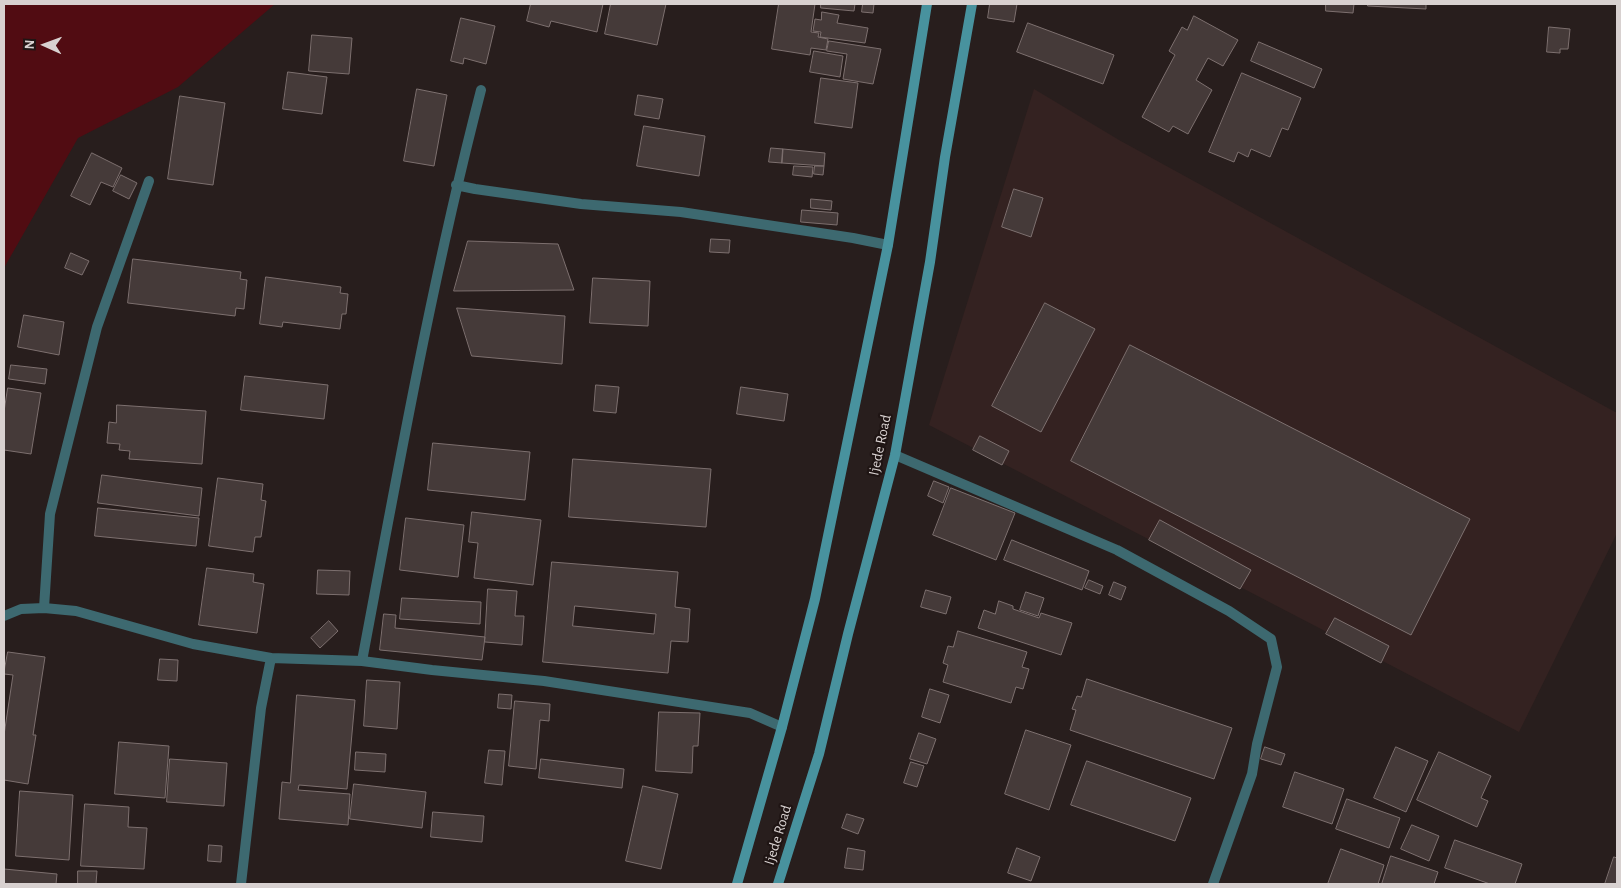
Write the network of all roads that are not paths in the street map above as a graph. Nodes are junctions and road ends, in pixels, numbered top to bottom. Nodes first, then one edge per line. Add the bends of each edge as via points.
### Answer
1 (927, 4) edge
2 (972, 4) edge
3 (481, 90) dead end
4 (149, 181) dead end
5 (456, 185) junction
6 (888, 245) junction
7 (895, 455) junction
8 (44, 608) junction
9 (4, 616) edge
10 (271, 658) junction
11 (362, 661) junction
12 (782, 727) junction
13 (242, 884) edge
14 (737, 884) edge
15 (778, 884) edge
16 (1213, 884) edge

1 - 6 main road, Ijede Road
2 - 7 main road, Ijede Road
3 - 5 street
4 - 8 street via 97,327 50,514
5 - 6 street via 581,204 681,212
5 - 11 street
6 - 12 main road, Ijede Road via 815,599
7 - 15 main road, Ijede Road via 819,754
7 - 16 street via 1117,550 1229,611 1271,639 1277,667 1252,774
8 - 9 street via 21,609
8 - 10 street via 76,611 194,644
10 - 11 street
10 - 13 street via 261,708
11 - 12 street via 544,681 750,712
12 - 14 main road, Ijede Road

